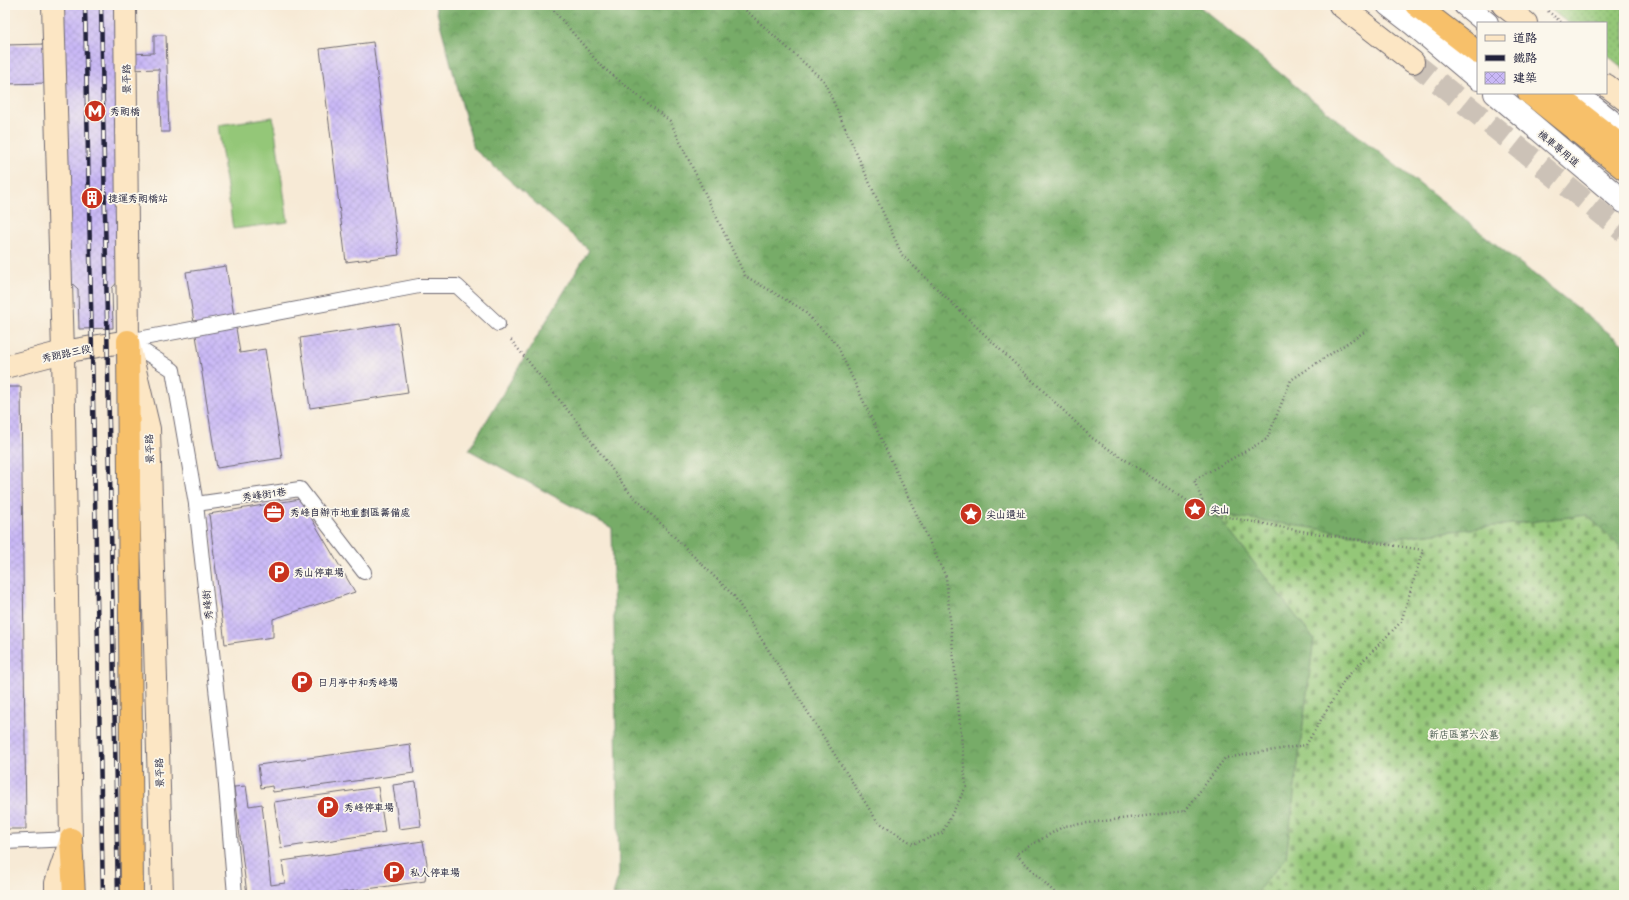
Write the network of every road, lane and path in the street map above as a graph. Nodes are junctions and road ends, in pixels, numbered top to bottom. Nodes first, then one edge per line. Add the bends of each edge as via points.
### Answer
1 (53, 5) edge
2 (125, 5) edge
3 (549, 5) edge
4 (740, 5) edge
5 (1340, 5) edge
6 (1388, 5) edge
7 (1416, 5) edge
8 (1440, 5) edge
9 (1465, 5) edge
10 (1503, 5) edge
11 (1544, 8) dead end
12 (1486, 22) edge
13 (1525, 22) edge
14 (1561, 22) edge
15 (1477, 33) edge
16 (1477, 52) edge
17 (1413, 62) tunnel mouth
18 (1477, 78) edge
19 (1607, 86) edge
20 (1496, 94) edge
21 (1530, 94) edge
22 (1555, 94) edge
23 (1577, 94) edge
24 (1624, 99) edge
25 (1624, 132) edge
26 (1624, 148) edge
27 (1624, 169) edge
28 (1624, 202) edge
29 (498, 324) joint
30 (1367, 330) dead end
31 (128, 341) junction
32 (63, 352) junction
33 (5, 367) edge
34 (196, 504) junction
35 (1207, 513) junction
36 (364, 572) dead end
37 (71, 839) junction
38 (5, 842) edge
39 (56, 895) edge
40 (74, 895) edge
41 (132, 895) edge
42 (162, 895) edge
43 (235, 895) edge
44 (1057, 895) edge

1 - 32 main road
2 - 31 main road, 景平路
3 - 29 path via 601,66 670,121 745,276 802,309 837,345 946,577 966,787 942,833 913,844 878,821 734,596 628,491 578,423
4 - 35 path via 824,82 902,255 1092,438
5 - 17 main road
6 - 18 street
7 - 16 highway
8 - 15 highway
9 - 12 street
10 - 13 main road
11 - 14 path
19 - 24 main road
20 - 28 street, 機車專用道
21 - 27 highway
22 - 26 highway
23 - 25 street
29 - 31 lane via 457,286 419,286
30 - 35 path via 1291,380 1267,439 1194,480
31 - 32 main road, 秀朗路三段
31 - 34 lane, 秀峰街 via 173,370
31 - 41 highway
31 - 42 main road, 景平路 via 149,429
32 - 33 main road, 秀朗路三段
32 - 37 main road
34 - 36 lane, 秀峰街1巷 via 300,489
34 - 43 lane, 秀峰街 via 224,762
35 - 44 path via 1423,550 1401,622 1346,679 1306,745 1225,758 1185,811 1064,826 1016,854
37 - 38 lane
37 - 39 main road via 56,883
37 - 40 highway

